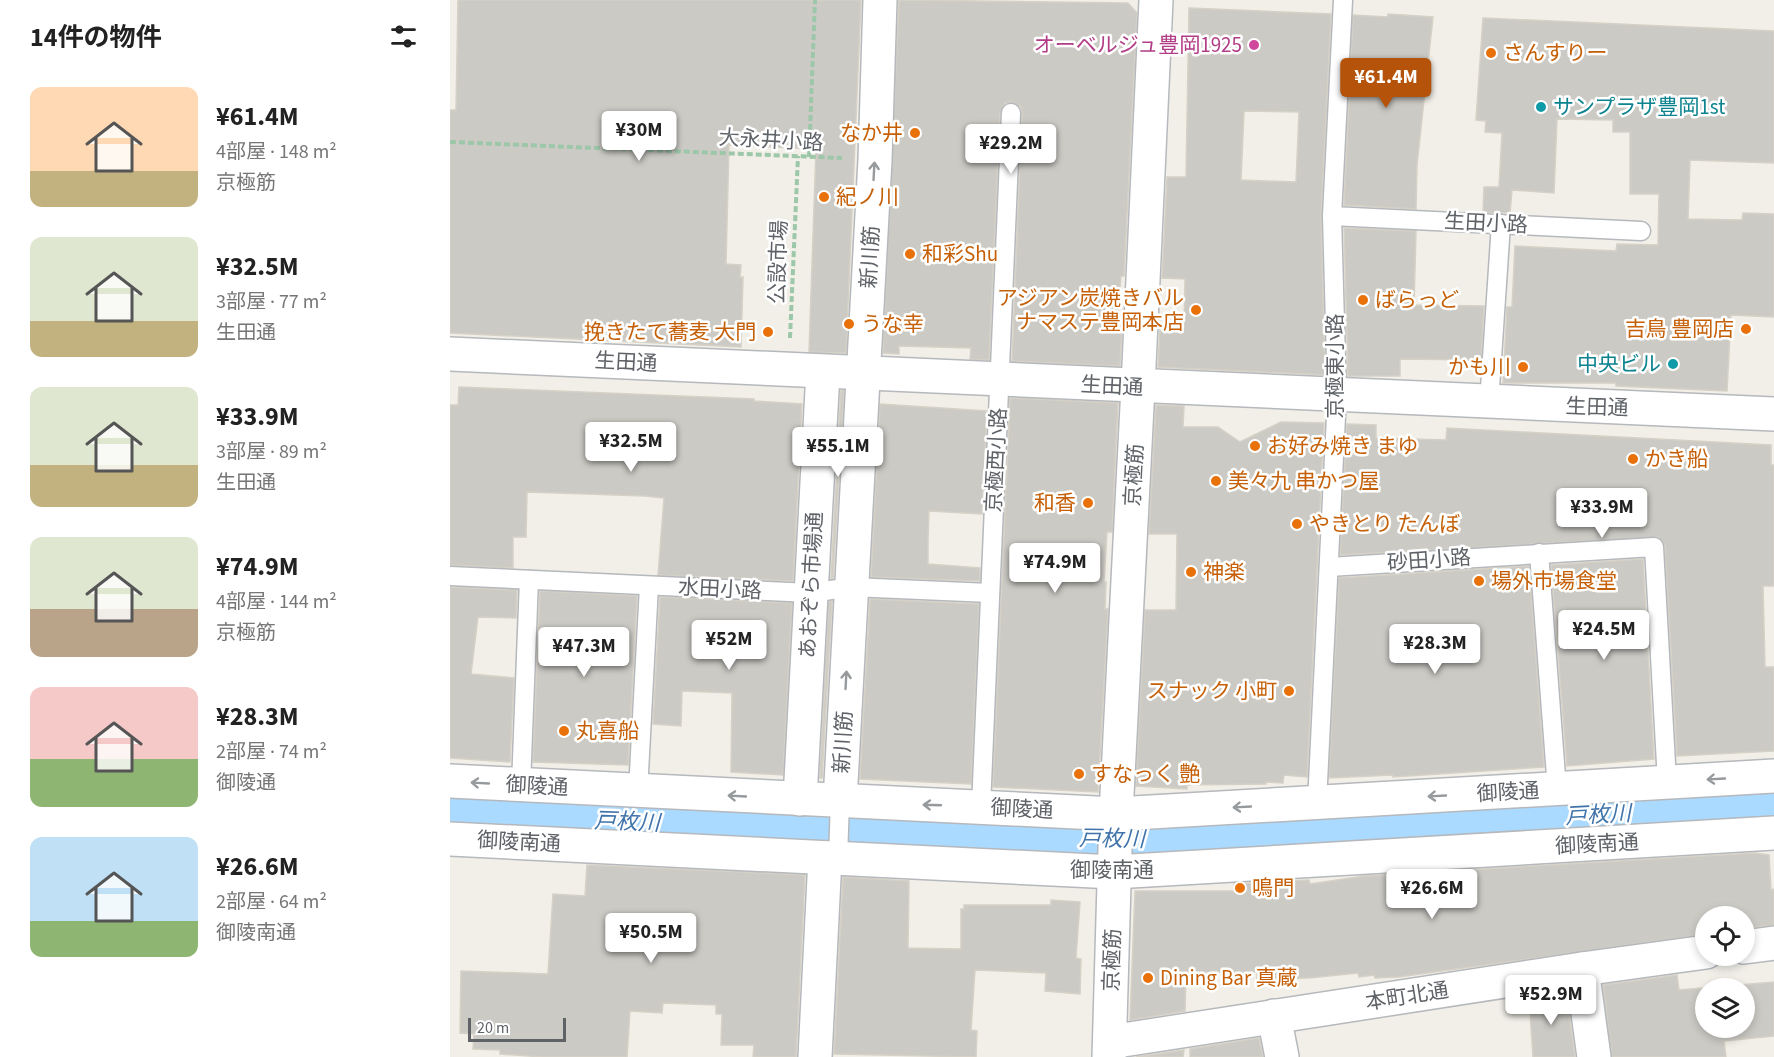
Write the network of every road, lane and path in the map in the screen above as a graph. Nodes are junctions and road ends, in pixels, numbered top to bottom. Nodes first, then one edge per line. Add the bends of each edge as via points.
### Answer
1 (815, 0) edge
2 (880, 0) edge
3 (1156, 0) edge
4 (1342, 0) edge
5 (1011, 113) dead end
6 (450, 142) edge
7 (798, 156) junction
8 (809, 157) junction
9 (875, 160) junction
10 (1332, 216) junction
11 (1501, 224) junction
12 (1641, 231) dead end
13 (450, 354) edge
14 (789, 370) junction
15 (823, 372) junction
16 (863, 374) junction
17 (1000, 380) junction
18 (1138, 387) junction
19 (1336, 396) junction
20 (1489, 403) junction
21 (1774, 414) edge
22 (1539, 553) junction
23 (1329, 567) junction
24 (450, 576) edge
25 (529, 580) junction
26 (649, 586) junction
27 (851, 587) junction
28 (811, 593) junction
29 (990, 593) junction
30 (1774, 776) edge
31 (450, 781) edge
32 (1667, 782) junction
33 (521, 785) junction
34 (1557, 789) junction
35 (638, 791) junction
36 (800, 799) junction
37 (1317, 803) junction
38 (840, 806) junction
39 (981, 807) junction
40 (1116, 818) junction
41 (1774, 833) edge
42 (450, 839) edge
43 (834, 855) junction
44 (1114, 868) junction
45 (1774, 943) edge
46 (1755, 946) edge
47 (1695, 954) edge
48 (1582, 969) junction
49 (1274, 1016) junction
50 (1110, 1049) edge
51 (815, 1057) edge
52 (1282, 1057) edge
53 (1594, 1057) edge

1 - 8 path
2 - 9 street, 新川筋
3 - 18 street, 京極筋
4 - 10 lane, 京極東小路
5 - 17 lane, 京極西小路
6 - 7 path, 大永井小路
7 - 8 path, 大永井小路
7 - 14 path, 公設市場
8 - 9 path, 大永井小路
16 -> 9 street, 新川筋
10 - 11 lane, 生田小路
10 - 19 lane, 京極東小路
11 - 12 lane, 生田小路
11 - 20 lane
13 - 14 street, 生田通
14 - 15 street, 生田通
15 - 16 street, 生田通
15 - 28 street, あおぞら市場通
16 - 17 street, 生田通
16 - 27 street, 新川筋
17 - 18 street, 生田通
17 - 29 lane, 京極西小路
18 - 19 street, 生田通
18 - 40 street, 京極筋
19 - 20 street, 生田通
19 - 23 lane, 京極東小路
20 - 21 street, 生田通
22 - 23 lane, 砂田小路
22 - 32 lane, 砂田小路 via 1654,547
22 - 34 lane
23 - 37 lane, 京極東小路
24 - 25 lane, 水田小路
25 - 26 lane, 水田小路
25 - 33 lane
26 - 28 lane, 水田小路
26 - 35 lane
27 - 28 lane, 水田小路
27 - 29 lane, 水田小路
38 -> 27 street, 新川筋
28 - 36 street, あおぞら市場通
29 - 39 lane, 京極西小路
30 -> 32 street, 御陵通
33 -> 31 street, 御陵通
32 - 34 street, 御陵通
33 - 35 street, 御陵通
34 -> 37 street, 御陵通
36 -> 35 street, 御陵通
36 - 38 street, 御陵通
37 -> 40 street, 御陵通
39 -> 38 street, 御陵通
38 - 43 lane
39 - 40 street, 御陵通
40 - 44 street, 京極筋
41 - 44 street, 御陵南通
42 - 43 street, 御陵南通
43 - 44 street, 御陵南通
43 - 51 street
44 - 50 street, 京極筋
45 - 46 street
47 - 48 street, 本町北通
48 - 49 street, 本町北通
48 - 53 street
49 - 50 street, 本町北通
49 - 52 street

